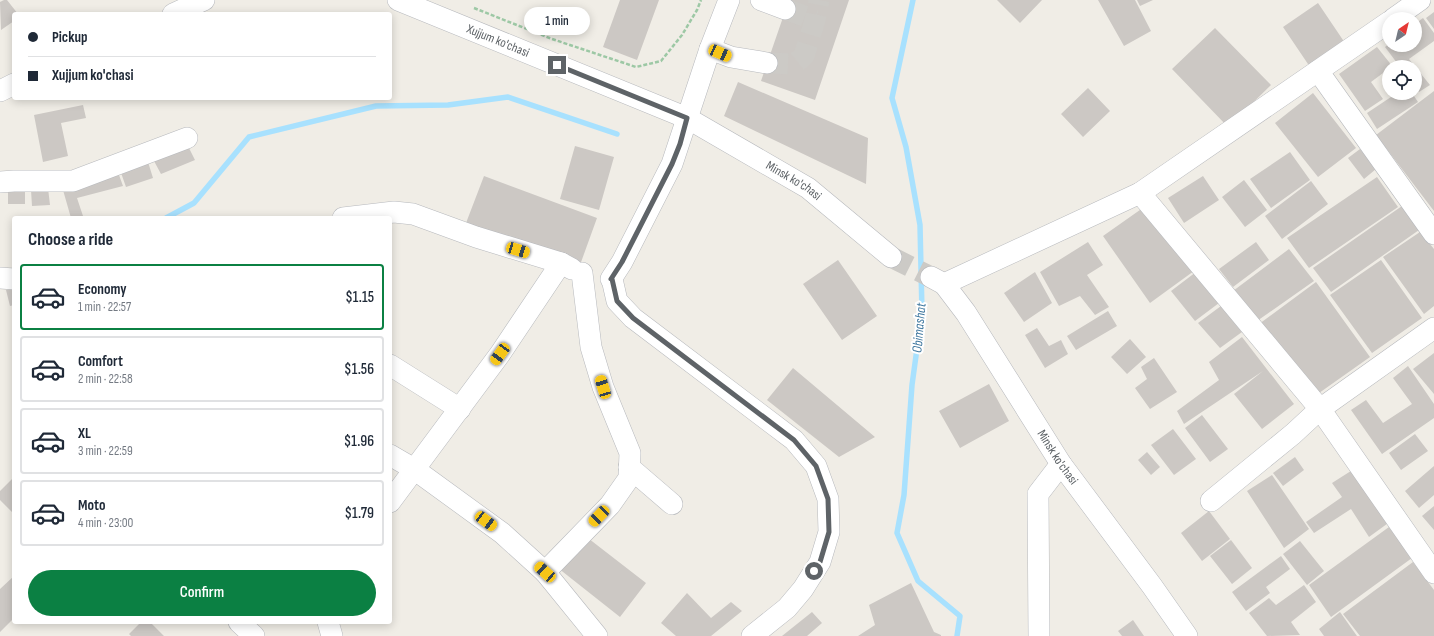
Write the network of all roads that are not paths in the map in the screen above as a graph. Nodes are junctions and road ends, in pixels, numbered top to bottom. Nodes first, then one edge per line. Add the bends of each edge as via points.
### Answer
1 (204, 0) edge
2 (398, 0) edge
3 (729, 0) edge
4 (761, 0) edge
5 (1420, 0) edge
6 (786, 9) tunnel mouth
7 (177, 12) edge
8 (1403, 12) edge
9 (1382, 27) edge
10 (710, 49) junction
11 (767, 63) tunnel mouth
12 (1318, 71) junction
13 (12, 85) edge
14 (0, 91) edge
15 (687, 118) junction
16 (187, 138) dead end
17 (0, 182) edge
18 (1140, 193) junction
19 (360, 216) edge
20 (1434, 234) edge
21 (891, 257) tunnel mouth
22 (561, 263) junction
23 (582, 273) junction
24 (0, 278) edge
25 (12, 279) edge
26 (611, 279) junction
27 (1434, 328) edge
28 (392, 366) edge
29 (460, 409) junction
30 (1320, 409) junction
31 (392, 456) edge
32 (1061, 464) junction
33 (629, 466) junction
34 (414, 469) junction
35 (392, 499) edge
36 (1211, 501) dead end
37 (672, 504) dead end
38 (545, 572) junction
39 (1434, 573) edge
40 (329, 624) edge
41 (332, 636) edge
42 (597, 636) edge
43 (752, 636) edge
44 (1039, 636) edge
45 (1187, 636) edge

1 - 7 street
2 - 15 street, Xujjum ko'chasi
3 - 10 street
4 - 6 street
5 - 8 street
9 - 12 street
10 - 11 street via 730,57
10 - 15 street
12 - 18 street
12 - 20 street
13 - 14 street
15 - 21 street, Minsk ko'chasi via 808,188
15 - 26 street via 672,164
16 - 17 street via 73,181
18 - 30 street
18 - 32 street, Minsk ko'chasi via 938,281 966,313
19 - 22 street via 394,212 413,214 476,237
22 - 23 street
22 - 29 street
23 - 26 street
23 - 33 street via 591,347 603,387 630,453
24 - 25 street
26 - 43 street via 617,301 633,318 794,440 816,466 828,499 829,532 820,562 787,608
27 - 30 street
28 - 29 street
29 - 34 street
30 - 36 street
30 - 39 street
31 - 34 street
32 - 44 street via 1038,494
32 - 45 street, Minsk ko'chasi
33 - 37 street
33 - 38 street via 629,478 610,505
34 - 35 street
34 - 38 street via 502,533
38 - 42 street
40 - 41 street

